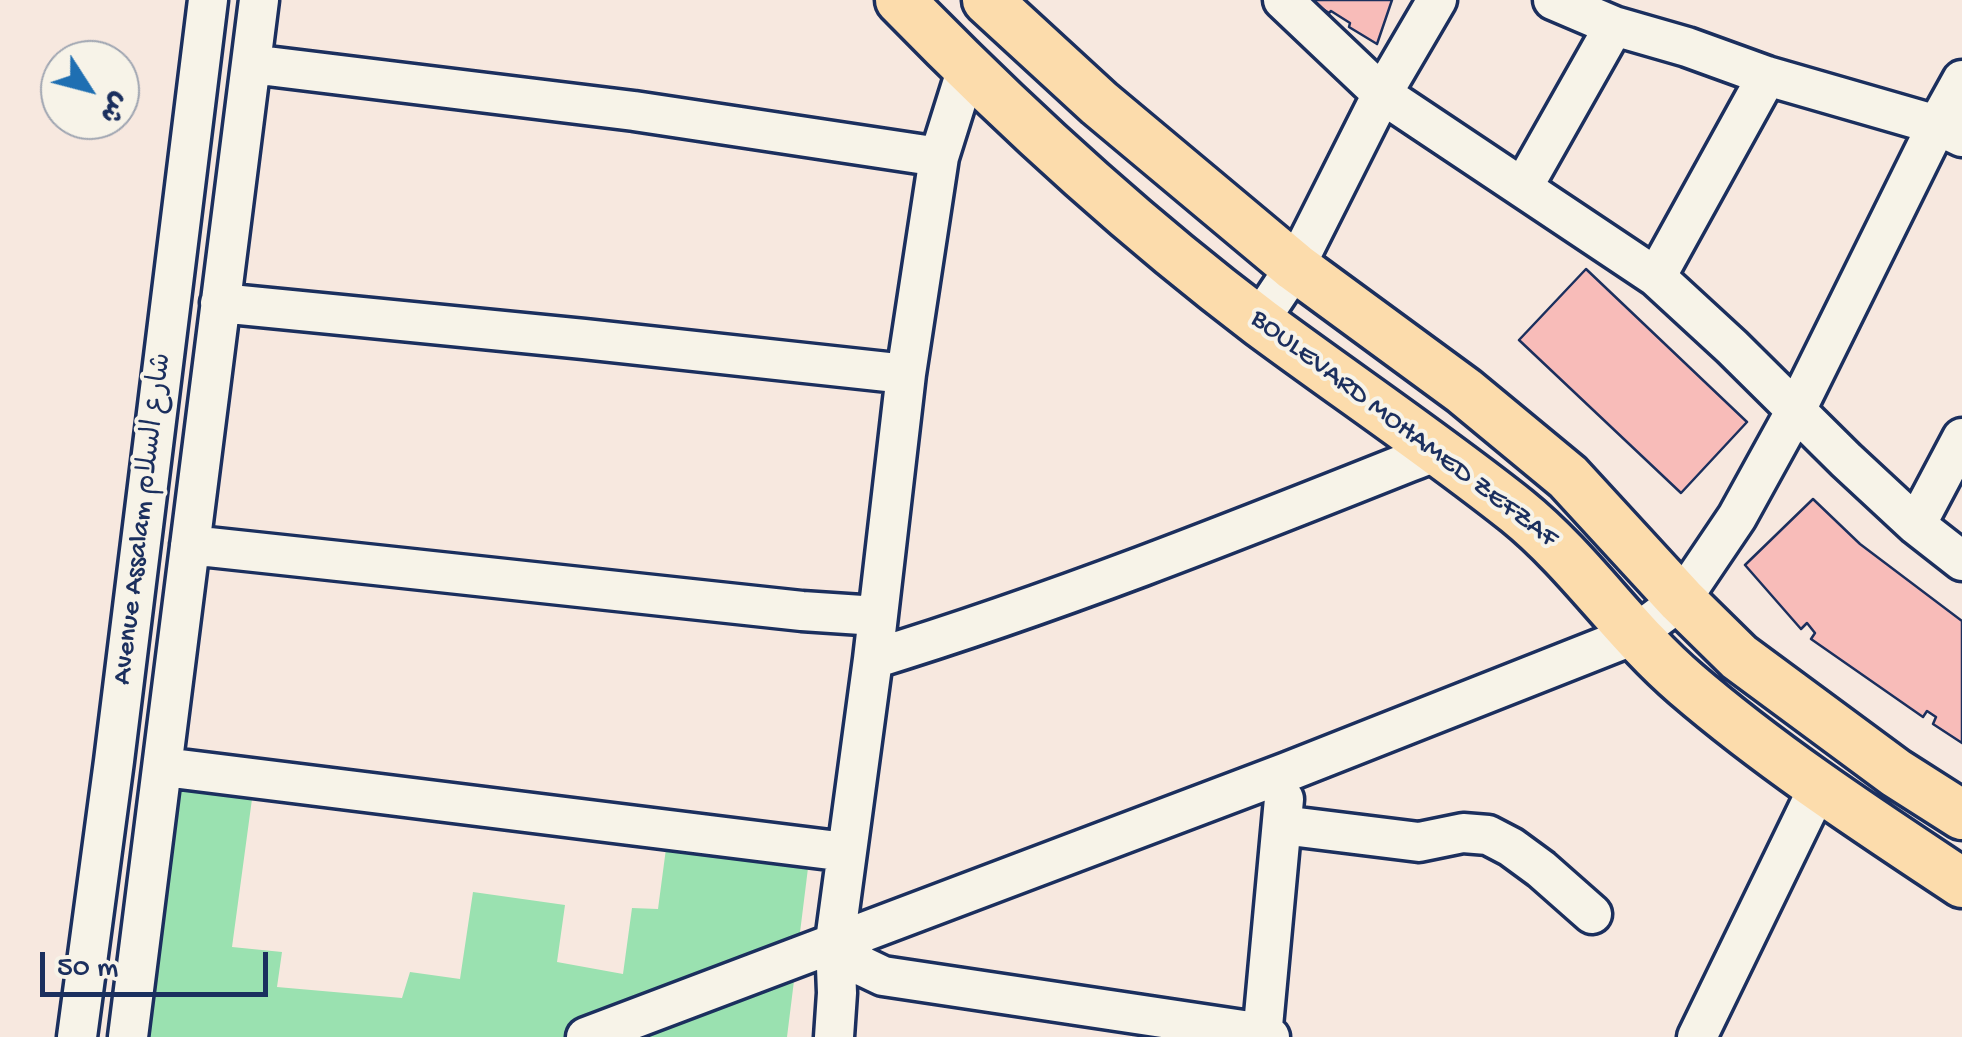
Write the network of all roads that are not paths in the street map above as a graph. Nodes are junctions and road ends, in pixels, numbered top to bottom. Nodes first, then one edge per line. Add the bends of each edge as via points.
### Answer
1 (208, 0) edge
2 (259, 0) edge
3 (900, 0) edge
4 (987, 0) edge
5 (1283, 0) edge
6 (1437, 0) edge
7 (1553, 0) edge
8 (1614, 26) junction
9 (251, 64) junction
10 (967, 68) junction
11 (1768, 76) junction
12 (1962, 80) edge
13 (1382, 94) junction
14 (1949, 131) edge
15 (940, 157) junction
16 (1523, 187) junction
17 (1295, 267) junction
18 (1656, 277) junction
19 (220, 303) junction
20 (1259, 321) junction
21 (906, 374) junction
22 (1796, 410) junction
23 (1962, 438) edge
24 (1437, 450) junction
25 (1916, 525) junction
26 (190, 545) junction
27 (1962, 560) edge
28 (1682, 600) junction
29 (877, 616) junction
30 (1634, 635) junction
31 (872, 659) junction
32 (164, 767) junction
33 (1286, 772) junction
34 (1818, 788) junction
35 (1962, 814) edge
36 (1282, 825) junction
37 (846, 852) junction
38 (1962, 883) edge
39 (1592, 914) dead end
40 (835, 941) junction
41 (1265, 1036) edge
42 (77, 1037) edge
43 (128, 1037) edge
44 (586, 1037) edge
45 (834, 1037) edge
46 (1697, 1037) edge

1 - 42 street, Avenue Assalam شارع السلام
2 - 9 street, Avenue Assalam شارع السلام
3 - 10 main road, BOULEVARD MOHAMED ZEFZAF
4 - 17 main road, BOULEVARD MOHAMED ZEFZAF
5 - 13 street
6 - 13 street
7 - 8 street
8 - 11 street
8 - 16 street
9 - 15 street
9 - 19 street, Avenue Assalam شارع السلام
10 - 15 street
10 - 20 main road, BOULEVARD MOHAMED ZEFZAF via 1130,216
11 - 14 street
11 - 18 street
12 - 14 street
13 - 16 street
13 - 17 street
14 - 22 street
15 - 21 street
16 - 18 street
17 - 20 street
17 - 28 main road, BOULEVARD MOHAMED ZEFZAF via 1568,477
18 - 22 street
19 - 21 street
19 - 26 street, Avenue Assalam شارع السلام
20 - 24 main road, BOULEVARD MOHAMED ZEFZAF
21 - 29 street
22 - 25 street
22 - 28 street
23 - 25 street
24 - 30 main road, BOULEVARD MOHAMED ZEFZAF via 1561,550
24 - 31 street via 1228,535
25 - 27 street
26 - 29 street
26 - 32 street, Avenue Assalam شارع السلام
28 - 30 street
28 - 35 main road, BOULEVARD MOHAMED ZEFZAF via 1739,657
29 - 31 street
30 - 33 street
30 - 34 main road, BOULEVARD MOHAMED ZEFZAF via 1685,684
31 - 37 street
32 - 37 street
32 - 43 street, Avenue Assalam شارع السلام
33 - 36 street
33 - 40 street
34 - 38 main road, BOULEVARD MOHAMED ZEFZAF
34 - 46 street
36 - 39 street via 1419,842 1463,833 1488,836 1542,869
36 - 41 street
37 - 40 street
40 - 41 street via 884,976
40 - 44 street
40 - 45 street

